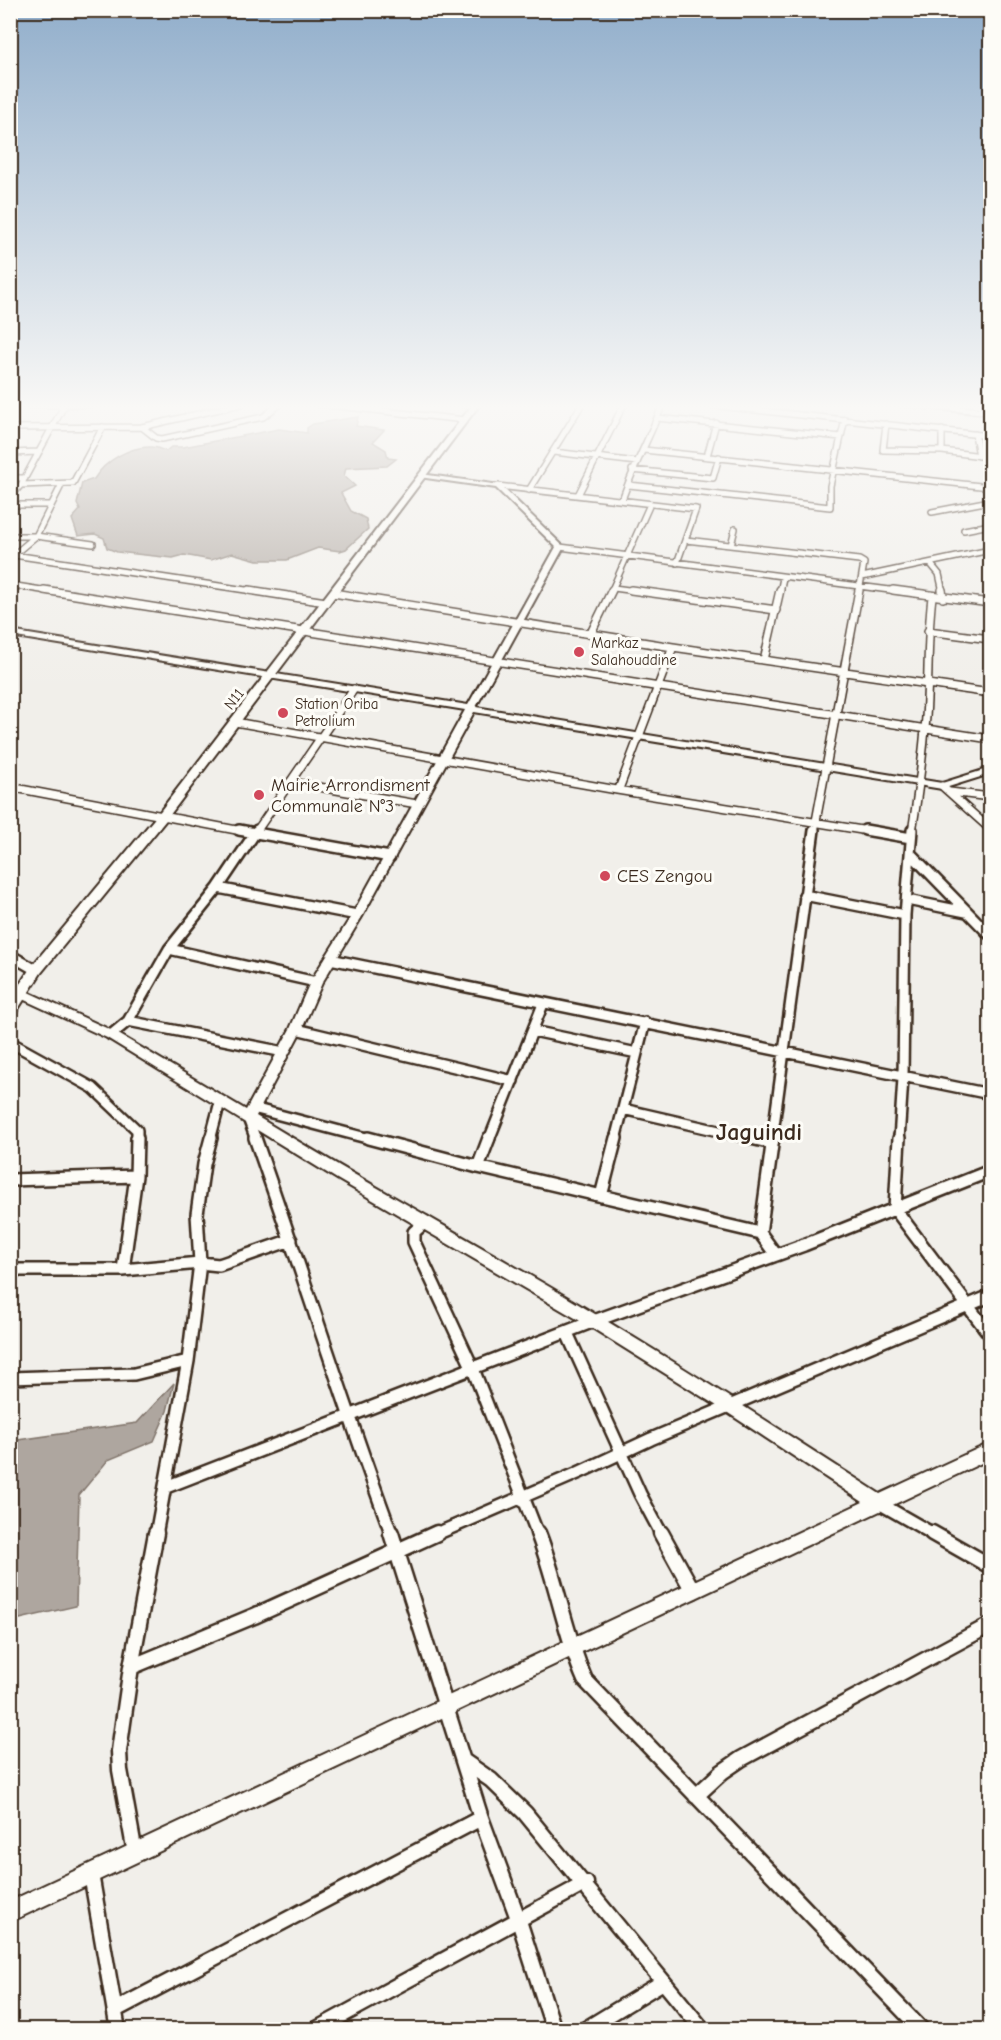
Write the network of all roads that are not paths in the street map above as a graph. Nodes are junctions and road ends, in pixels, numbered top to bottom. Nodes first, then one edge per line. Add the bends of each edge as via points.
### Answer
1 (54, 499) edge
2 (404, 499) edge
3 (511, 499) edge
4 (615, 499) edge
5 (758, 499) edge
6 (829, 499) edge
7 (622, 500) joint
8 (990, 501) edge
9 (650, 504) junction
10 (51, 505) junction
11 (10, 506) edge
12 (932, 512) dead end
13 (990, 525) edge
14 (735, 529) dead end
15 (964, 530) dead end
16 (10, 536) edge
17 (36, 536) junction
18 (686, 540) junction
19 (93, 544) dead end
20 (731, 545) junction
21 (560, 547) junction
22 (990, 550) edge
23 (12, 556) edge
24 (628, 557) junction
25 (677, 563) junction
26 (930, 563) junction
27 (862, 577) junction
28 (783, 578) junction
29 (10, 585) edge
30 (614, 588) junction
31 (860, 588) junction
32 (933, 597) junction
33 (329, 598) junction
34 (943, 598) junction
35 (990, 603) edge
36 (776, 610) junction
37 (517, 622) junction
38 (928, 631) junction
39 (303, 632) junction
40 (10, 633) edge
41 (591, 633) junction
42 (989, 639) edge
43 (673, 647) junction
44 (764, 660) junction
45 (496, 661) junction
46 (844, 671) junction
47 (272, 675) junction
48 (927, 683) junction
49 (660, 686) junction
50 (354, 689) junction
51 (989, 692) edge
52 (471, 708) junction
53 (836, 713) junction
54 (235, 722) junction
55 (924, 728) junction
56 (638, 735) junction
57 (321, 736) junction
58 (990, 739) edge
59 (442, 758) junction
60 (827, 765) junction
61 (990, 771) edge
62 (920, 781) junction
63 (290, 782) junction
64 (10, 787) edge
65 (619, 789) junction
66 (946, 789) junction
67 (990, 797) edge
68 (417, 804) junction
69 (162, 817) junction
70 (815, 822) junction
71 (990, 829) edge
72 (256, 832) junction
73 (910, 838) junction
74 (911, 854) junction
75 (390, 857) junction
76 (218, 888) junction
77 (804, 895) junction
78 (908, 900) junction
79 (966, 912) junction
80 (357, 915) junction
81 (905, 915) junction
82 (990, 936) edge
83 (169, 949) junction
84 (10, 955) edge
85 (330, 959) junction
86 (36, 970) junction
87 (316, 982) junction
88 (22, 994) junction
89 (543, 1004) junction
90 (10, 1011) edge
91 (128, 1022) junction
92 (645, 1022) junction
93 (296, 1029) junction
94 (533, 1031) junction
95 (111, 1035) junction
96 (10, 1042) edge
97 (284, 1052) junction
98 (637, 1053) junction
99 (785, 1054) junction
100 (903, 1078) junction
101 (513, 1081) junction
102 (990, 1094) edge
103 (220, 1102) junction
104 (623, 1109) junction
105 (250, 1113) junction
106 (772, 1143) junction
107 (478, 1167) junction
108 (990, 1171) edge
109 (136, 1176) junction
110 (10, 1180) edge
111 (601, 1196) junction
112 (895, 1209) junction
113 (425, 1222) junction
114 (760, 1233) junction
115 (291, 1240) junction
116 (776, 1255) junction
117 (200, 1263) junction
118 (10, 1270) edge
119 (123, 1270) junction
120 (990, 1296) edge
121 (968, 1305) junction
122 (594, 1321) junction
123 (567, 1333) junction
124 (990, 1335) edge
125 (188, 1361) junction
126 (472, 1369) junction
127 (10, 1378) edge
128 (732, 1406) junction
129 (348, 1417) junction
130 (990, 1451) edge
131 (624, 1454) junction
132 (166, 1487) junction
133 (523, 1495) junction
134 (879, 1503) junction
135 (398, 1551) junction
136 (990, 1566) edge
137 (693, 1592) junction
138 (990, 1625) edge
139 (571, 1648) junction
140 (131, 1667) junction
141 (445, 1706) junction
142 (465, 1762) junction
143 (696, 1796) junction
144 (481, 1818) junction
145 (135, 1853) junction
146 (91, 1874) junction
147 (586, 1883) junction
148 (10, 1912) edge
149 (519, 1921) junction
150 (663, 1982) junction
151 (115, 2010) junction
152 (118, 2030) edge
153 (315, 2030) edge
154 (554, 2030) edge
155 (584, 2030) edge
156 (704, 2030) edge
157 (922, 2030) edge

1 - 10 street
2 - 33 main road, N11
3 - 21 street
4 - 7 street
5 - 6 street via 830,507
7 - 9 street
8 - 12 street
9 - 18 street via 697,510
9 - 24 street
10 - 11 street
10 - 17 street
13 - 15 street
14 - 20 street
16 - 17 street
17 - 19 street
17 - 23 street
18 - 20 street
18 - 25 street
20 - 27 street via 859,560 864,563
21 - 24 street
21 - 37 street
22 - 26 street
23 - 33 street
24 - 25 street
24 - 30 street
25 - 28 street
26 - 27 street
26 - 34 street via 942,580
27 - 31 street
28 - 31 street
28 - 36 street
29 - 39 street
30 - 36 street
30 - 41 street
31 - 32 street
31 - 46 street
32 - 34 street
32 - 38 street
33 - 37 street
33 - 39 main road, N11
34 - 35 street
36 - 44 street
37 - 41 street
37 - 45 street
38 - 42 street
38 - 48 street
39 - 45 street
39 - 47 main road, N11
40 - 47 street
41 - 43 street
42 - 51 street
43 - 44 street
43 - 49 street
44 - 46 street
45 - 49 street
45 - 52 street
46 - 48 street
46 - 53 street
47 - 50 street
47 - 54 main road, N11
48 - 51 street
48 - 55 street
49 - 53 street
49 - 56 street
50 - 52 street
50 - 57 street
52 - 56 street
52 - 59 street
53 - 55 street
53 - 60 street
54 - 57 street
54 - 69 main road, N11
55 - 58 street
55 - 62 street
56 - 60 street
56 - 65 street
57 - 59 street
57 - 63 street
59 - 65 street
59 - 68 street
60 - 62 street
60 - 70 street
61 - 66 street
62 - 66 street
62 - 73 street
63 - 68 street
63 - 72 street
64 - 69 street
65 - 70 street
66 - 67 street
66 - 71 street
68 - 75 street
69 - 72 street
69 - 86 main road, N11
70 - 73 street
70 - 77 street
72 - 75 street
72 - 76 street
73 - 74 street
74 - 78 street
74 - 79 street
75 - 80 street
76 - 80 street
76 - 83 street
77 - 81 street
77 - 99 street
78 - 79 street
78 - 81 street
79 - 82 street
80 - 85 street
81 - 100 street
83 - 87 street
83 - 91 street
84 - 86 street
85 - 87 street
85 - 89 street
86 - 88 main road, N11
87 - 93 street
88 - 90 main road, N11
88 - 95 street
89 - 92 street
89 - 94 street
91 - 95 street
91 - 97 street
92 - 98 street
92 - 99 street
93 - 97 street
93 - 101 street
94 - 98 street
94 - 101 street
95 - 103 street
96 - 109 street via 93,1088 131,1123 137,1130
97 - 105 street
98 - 104 street
99 - 100 street
99 - 106 street
100 - 102 street
100 - 112 street
101 - 107 street
103 - 105 street
103 - 117 street via 196,1214
104 - 106 street
104 - 111 street
105 - 107 street
105 - 113 street
105 - 115 street
106 - 114 street
107 - 111 street
108 - 112 street
109 - 110 street
109 - 119 street
111 - 114 street
112 - 116 street
112 - 121 street
113 - 122 street
113 - 126 street via 414,1232 414,1242
114 - 116 street
115 - 117 street via 219,1265
115 - 129 street
116 - 122 street
117 - 119 street
117 - 125 street
118 - 119 street
120 - 121 street
121 - 124 street
121 - 128 street
122 - 123 street
122 - 128 street
123 - 126 street
123 - 131 street
125 - 127 street via 134,1374
125 - 132 street
126 - 129 street
126 - 133 street
128 - 131 street
128 - 134 street
129 - 132 street
129 - 135 street
130 - 134 street
131 - 133 street
131 - 137 street via 640,1494
132 - 140 street
133 - 135 street
133 - 139 street via 548,1558
134 - 136 street
134 - 137 street
135 - 140 street via 192,1644
135 - 141 street
137 - 139 street
138 - 143 street via 741,1759
139 - 141 street
139 - 143 street via 585,1680
140 - 145 street via 118,1761
141 - 142 street
141 - 145 street
142 - 144 street
142 - 147 street via 503,1789
143 - 157 street
144 - 149 street
144 - 151 street
145 - 146 street
146 - 148 street
146 - 151 street
147 - 149 street
147 - 150 street
149 - 153 street
149 - 154 street
150 - 155 street
150 - 156 street
151 - 152 street

